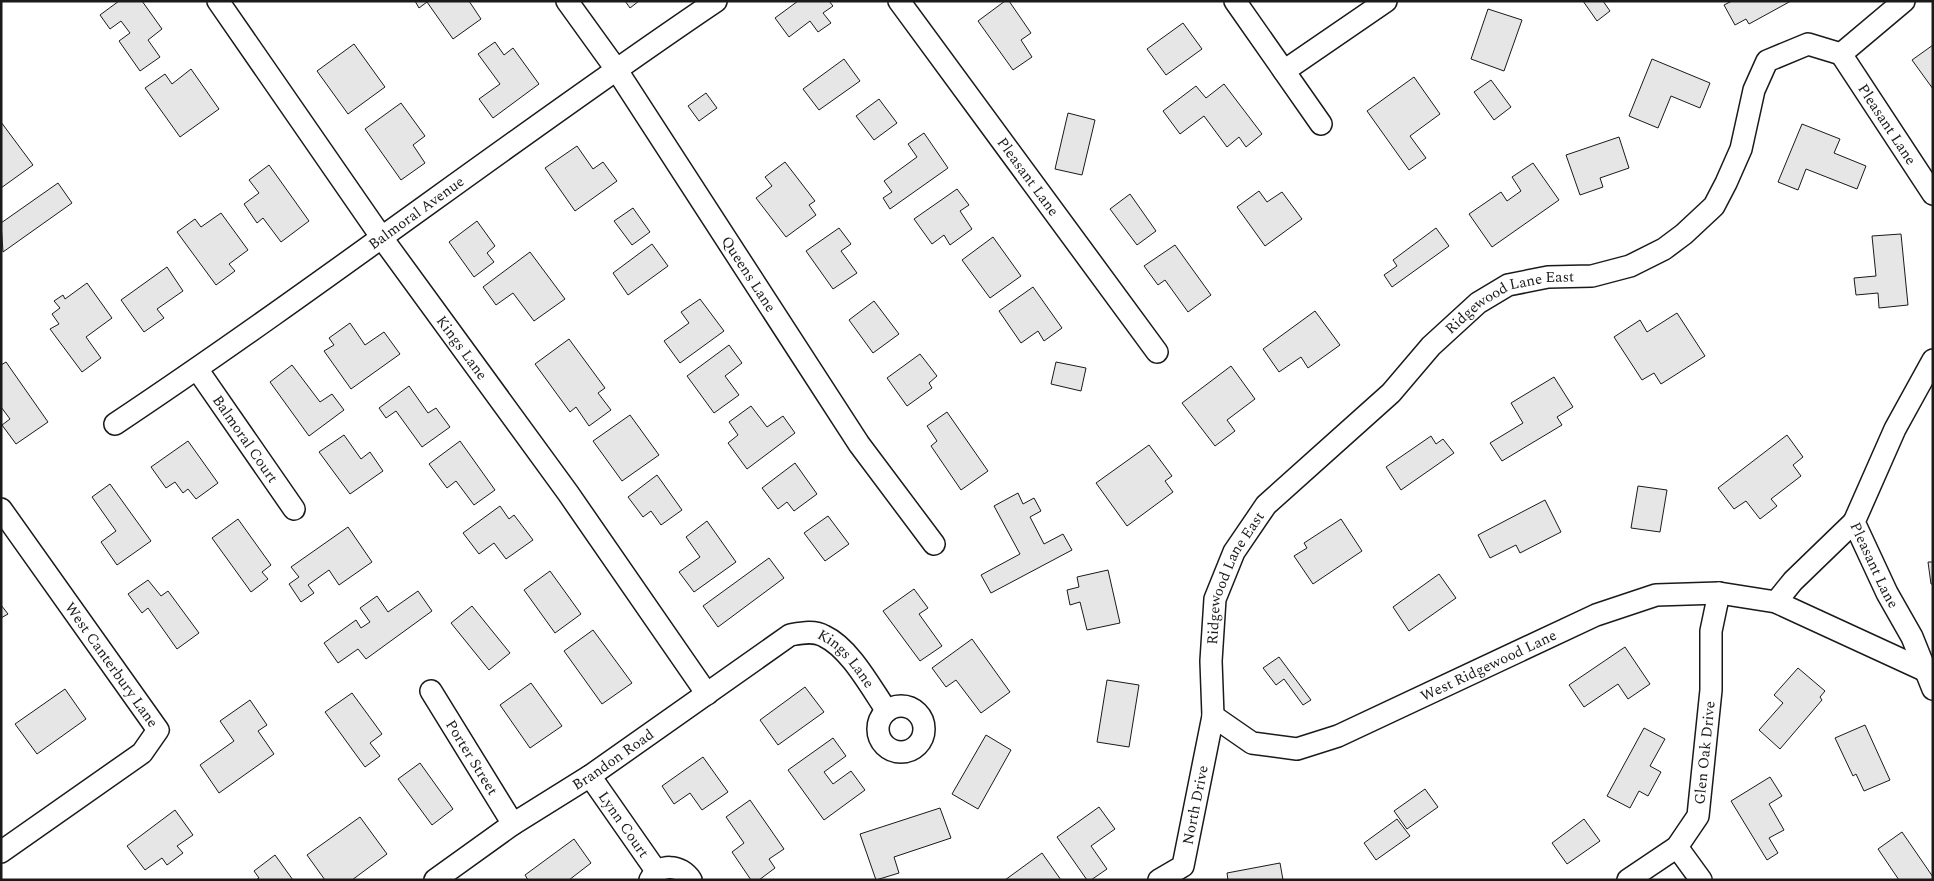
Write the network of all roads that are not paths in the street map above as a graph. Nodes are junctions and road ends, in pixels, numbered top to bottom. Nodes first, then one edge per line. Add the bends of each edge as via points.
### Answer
1 (218, 1) edge
2 (567, 1) edge
3 (716, 1) edge
4 (899, 1) edge
5 (1234, 1) edge
6 (1386, 1) edge
7 (1904, 1) edge
8 (1841, 54) junction
9 (616, 69) junction
10 (1284, 71) junction
11 (1321, 124) dead end
12 (1933, 194) edge
13 (382, 238) junction
14 (1157, 352) dead end
15 (1933, 360) edge
16 (197, 369) junction
17 (115, 424) dead end
18 (1, 509) edge
19 (294, 509) dead end
20 (1854, 522) junction
21 (934, 544) dead end
22 (1719, 593) junction
23 (1776, 602) junction
24 (790, 635) joint
25 (1929, 680) edge
26 (431, 691) dead end
27 (707, 694) junction
28 (887, 711) dead end
29 (1214, 716) junction
30 (590, 776) junction
31 (512, 824) junction
32 (1677, 847) junction
33 (1, 852) edge
34 (653, 876) edge
35 (435, 880) edge
36 (691, 880) edge
37 (1159, 880) edge
38 (1628, 880) edge
39 (1701, 880) edge

1 - 13 street, Kings Lane
2 - 9 street, Queens Lane
3 - 9 street, Balmoral Avenue
4 - 14 street, Pleasant Lane
5 - 10 street
6 - 10 street
7 - 8 street
8 - 12 street, Pleasant Lane
8 - 29 street, Ridgewood Lane East via 1808,44 1767,61 1754,90 1742,149 1726,183 1714,206 1684,234 1664,249 1630,266 1592,276 1548,277 1508,285 1478,303 1431,346 1391,393 1266,505 1234,552 1215,599 1211,661
9 - 13 street, Balmoral Avenue
9 - 21 street, Queens Lane via 859,444
10 - 11 street
13 - 16 street, Balmoral Avenue
13 - 27 street, Kings Lane via 568,493
15 - 20 street, Pleasant Lane via 1895,429
16 - 17 street, Balmoral Avenue
16 - 19 street, Balmoral Court
18 - 33 street, West Canterbury Lane via 158,730 142,753
20 - 23 street
20 - 25 street, Pleasant Lane via 1912,638
22 - 23 street, West Ridgewood Lane
22 - 29 street, West Ridgewood Lane via 1656,595 1596,615 1338,736 1297,749 1252,743
22 - 32 street, Glen Oak Drive via 1710,631 1711,690 1698,816
23 - 25 street, West Ridgewood Lane
24 - 27 street, Brandon Road
24 - 28 street, Kings Lane via 807,632 824,635 841,648
26 - 31 street, Porter Street
27 - 30 street, Brandon Road
29 - 37 street, North Drive via 1183,866
30 - 31 street, Brandon Road
30 - 34 street, Lynn Court
31 - 35 street, Brandon Road
32 - 38 street, Glen Oak Drive
32 - 39 street
34 - 36 street, Lynn Court via 671,867 685,872

